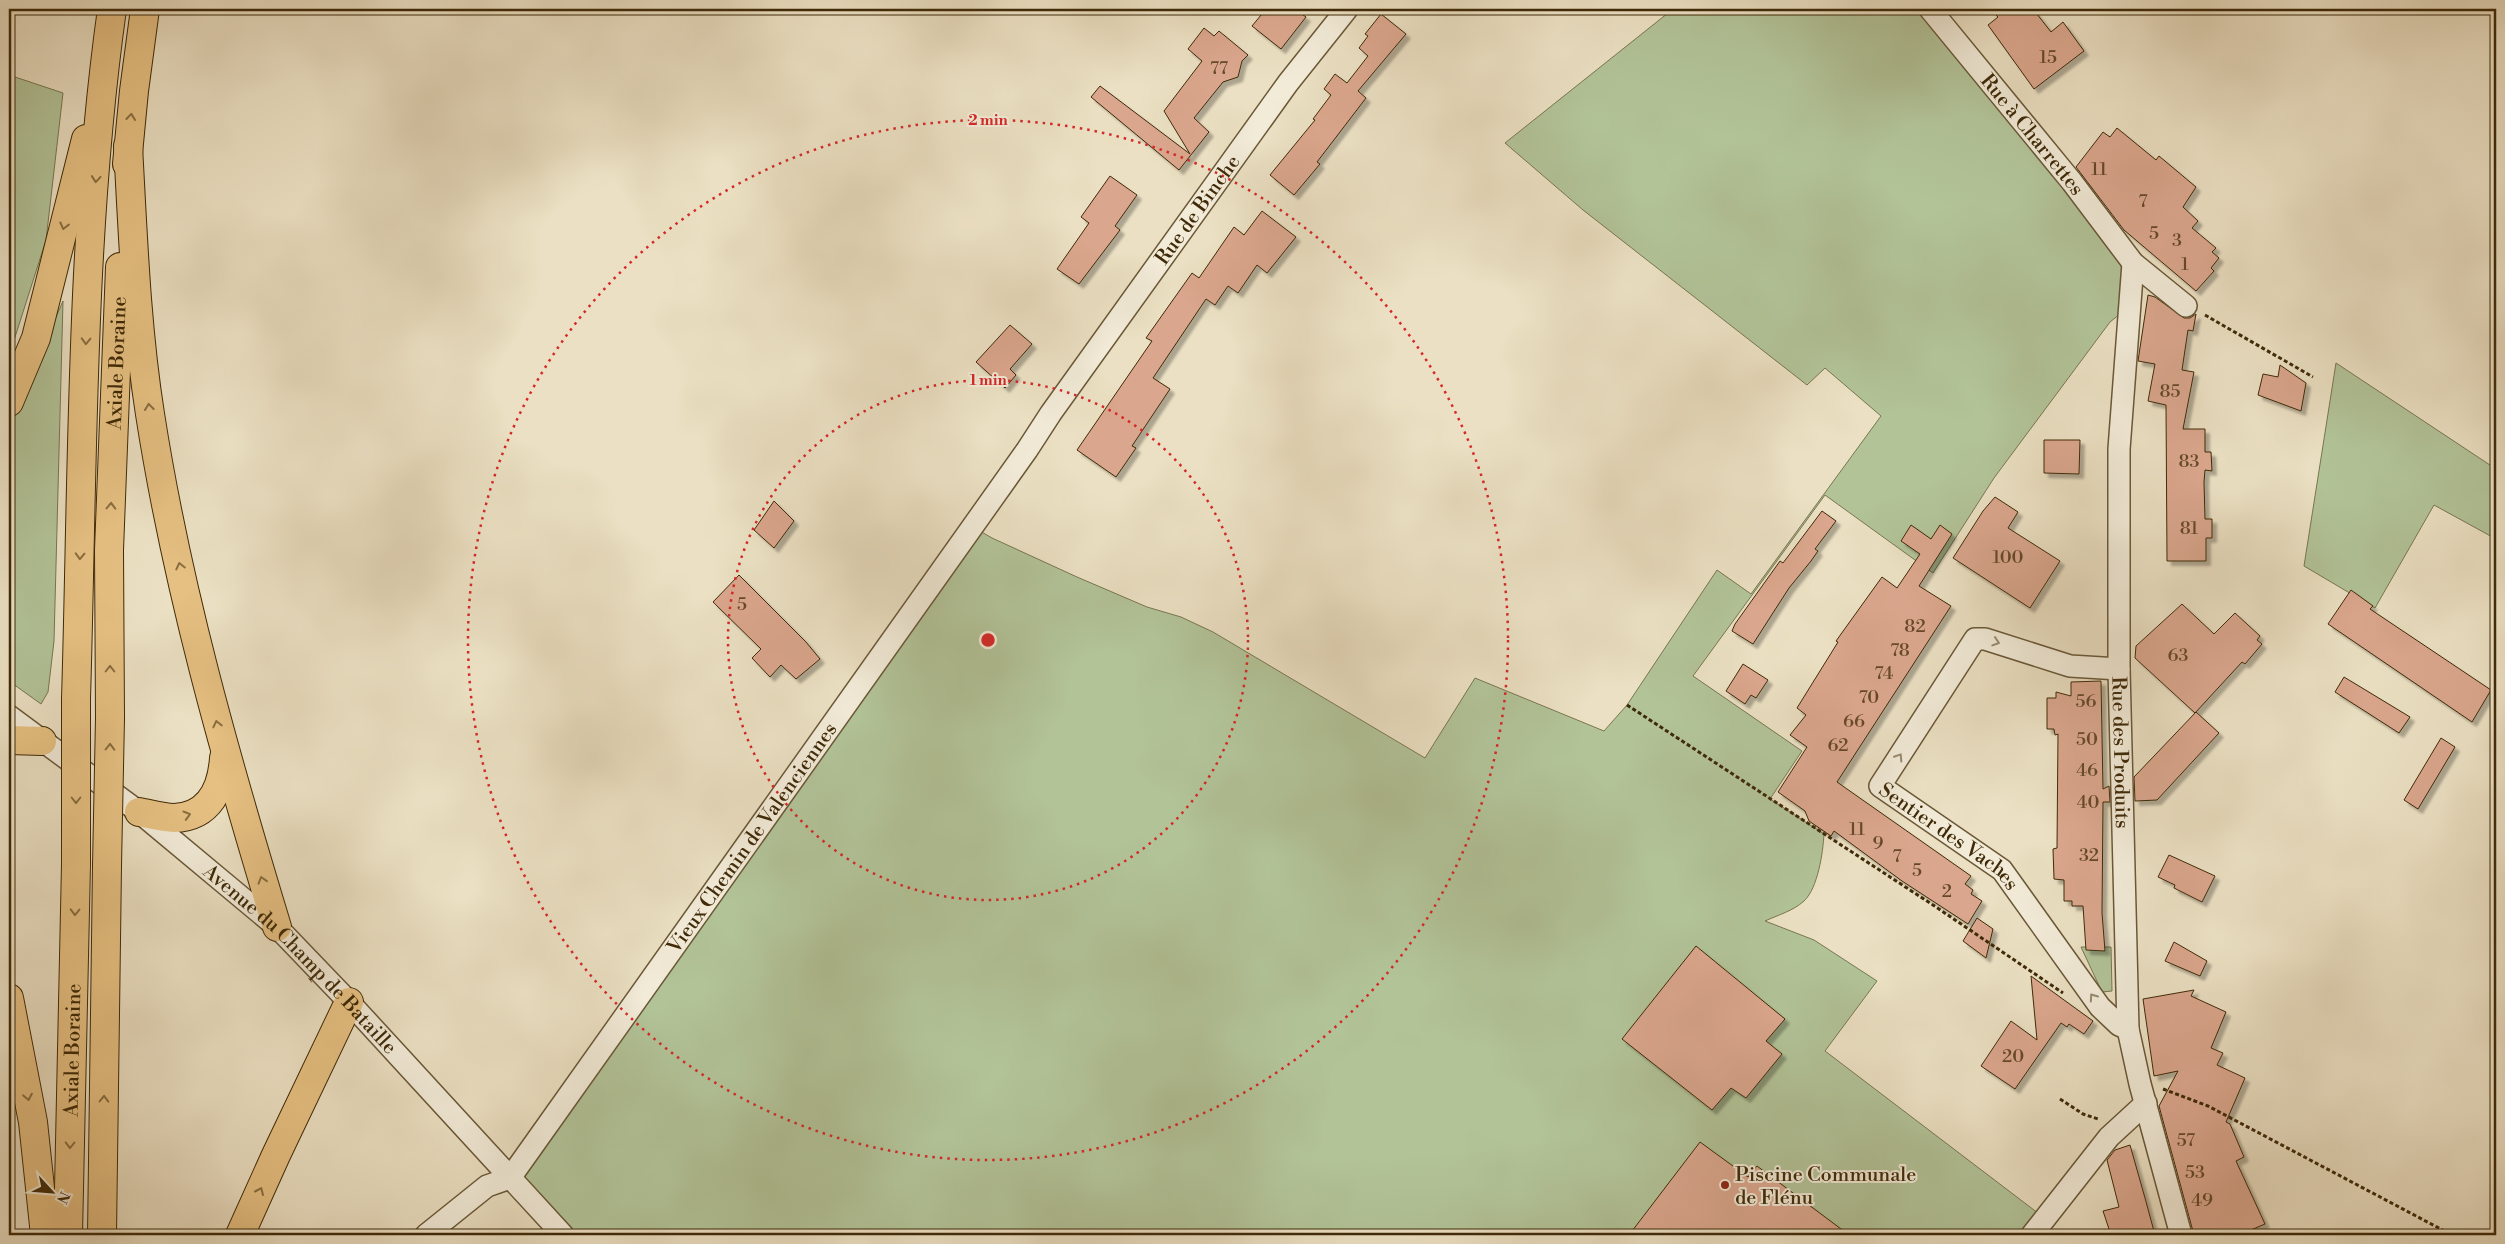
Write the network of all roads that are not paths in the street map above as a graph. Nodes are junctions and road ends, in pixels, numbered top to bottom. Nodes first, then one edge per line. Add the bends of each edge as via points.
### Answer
1 (112, 9) edge
2 (145, 9) edge
3 (1346, 9) edge
4 (1930, 9) edge
5 (105, 60) junction
6 (128, 146) junction
7 (2133, 263) junction
8 (2186, 306) road end
9 (9, 402) edge
10 (1051, 413) joint
11 (2119, 668) junction
12 (9, 716) edge
13 (9, 740) edge
14 (42, 741) junction
15 (224, 752) junction
16 (139, 812) junction
17 (276, 927) junction
18 (9, 998) edge
19 (350, 1002) junction
20 (2128, 1029) junction
21 (2143, 1094) junction
22 (510, 1178) junction
23 (45, 1235) edge
24 (68, 1235) edge
25 (102, 1235) edge
26 (240, 1235) edge
27 (426, 1235) edge
28 (563, 1235) edge
29 (2032, 1235) edge
30 (2181, 1235) edge

1 - 5 highway, Axiale Boraine
6 -> 2 highway, Axiale Boraine
3 - 10 street, Rue de Binche via 1288,83
4 - 7 street, Rue à Charrettes via 2072,182
5 -> 9 highway via 36,338
5 -> 24 highway, Axiale Boraine, bridge via 88,269 76,699
15 -> 6 highway via 172,531 150,413 137,304
25 -> 6 highway, Axiale Boraine, bridge via 110,718 109,550
7 - 8 street, Rue à Charrettes
7 - 11 street, Rue des Produits via 2119,449
10 - 22 street, Vieux Chemin de Valenciennes
11 - 20 street, Rue des Produits
20 -> 11 street, Sentier des Vaches via 2100,1007 2002,870 1880,786 1975,639 1985,639 2070,666
12 - 14 street, Avenue du Champ de Bataille
13 - 14 highway
14 - 16 street, Avenue du Champ de Bataille
16 -> 15 highway via 173,818 190,816 204,807 216,795 222,779
17 -> 15 highway
16 - 17 street, Avenue du Champ de Bataille
17 - 19 street, Avenue du Champ de Bataille
18 -> 23 highway via 33,1122
19 - 22 street, Avenue du Champ de Bataille
26 -> 19 highway
20 - 21 street, Rue des Produits
21 - 29 street
21 - 30 street, Rue des Produits
22 - 27 street via 487,1186
22 - 28 street, Avenue du Champ de Bataille

